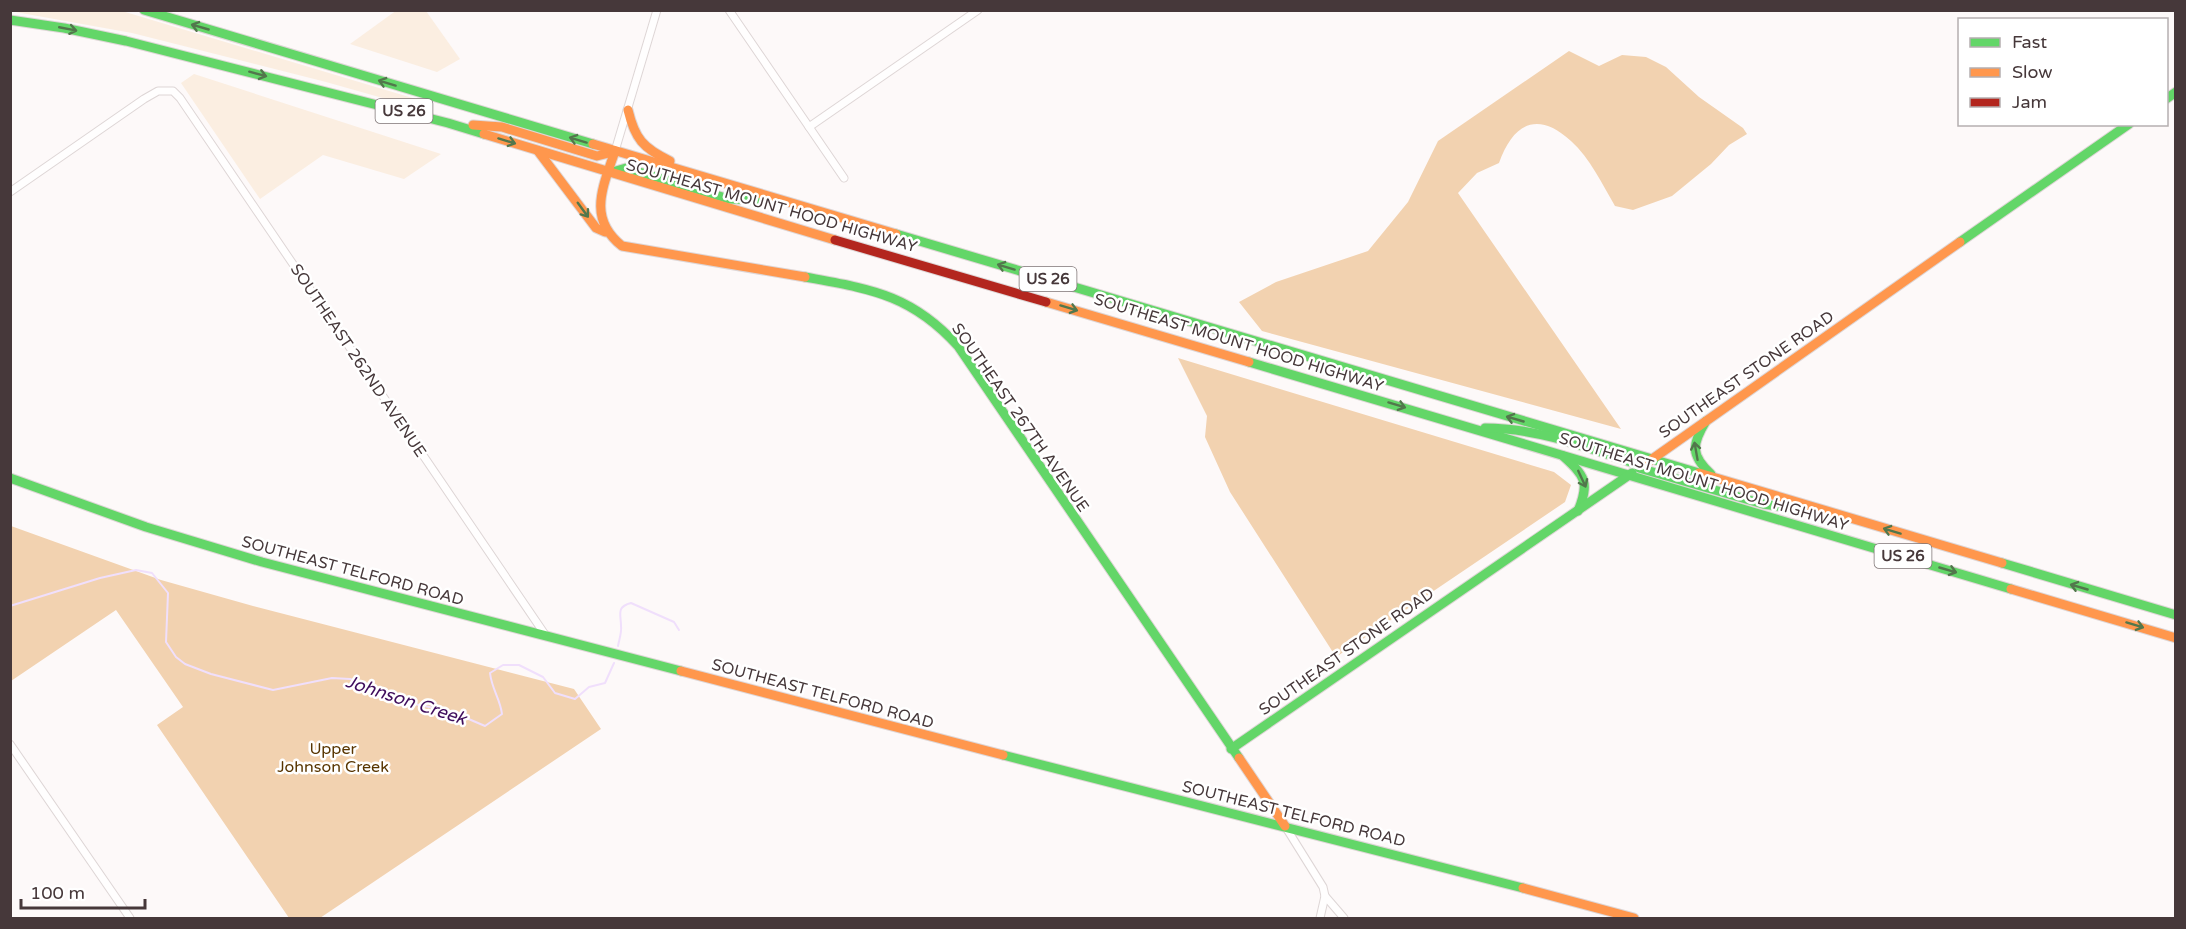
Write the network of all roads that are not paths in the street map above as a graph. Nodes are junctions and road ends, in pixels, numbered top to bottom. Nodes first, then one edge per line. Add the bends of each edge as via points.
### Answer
1 (144, 10) edge
2 (657, 10) edge
3 (729, 10) edge
4 (978, 10) edge
5 (10, 20) edge
6 (628, 110) junction
7 (448, 123) junction
8 (2126, 126) edge
9 (809, 127) junction
10 (538, 150) junction
11 (615, 152) junction
12 (609, 173) junction
13 (701, 176) junction
14 (844, 178) dead end
15 (10, 192) edge
16 (782, 200) junction
17 (605, 232) junction
18 (1706, 421) junction
19 (1478, 429) junction
20 (1560, 453) junction
21 (1652, 459) junction
22 (1641, 467) junction
23 (1630, 474) junction
24 (1714, 477) junction
25 (10, 478) edge
26 (1820, 509) junction
27 (1578, 511) junction
28 (2175, 615) edge
29 (546, 636) junction
30 (2175, 638) edge
31 (10, 744) edge
32 (1231, 749) junction
33 (1285, 826) junction
34 (1325, 896) junction
35 (130, 918) edge
36 (1320, 918) edge
37 (1344, 918) edge
38 (1634, 918) edge

11 -> 1 main road, SOUTHEAST MOUNT HOOD HIGHWAY / US 26
2 - 6 street
3 - 9 street
4 - 9 street
5 -> 7 main road, SOUTHEAST MOUNT HOOD HIGHWAY / US 26 via 126,40
6 - 11 street
6 - 13 main road via 633,132 642,145
7 -> 10 main road, SOUTHEAST MOUNT HOOD HIGHWAY / US 26
7 - 11 main road via 502,127 597,156
8 - 18 main road, SOUTHEAST STONE ROAD
9 - 14 street
10 - 12 main road, SOUTHEAST MOUNT HOOD HIGHWAY / US 26
10 -> 17 main road, SOUTHEAST 267TH AVENUE via 596,228
11 - 12 main road
11 - 13 main road, SOUTHEAST MOUNT HOOD HIGHWAY / US 26
12 - 16 main road via 626,168 729,199
12 - 17 main road via 599,214
12 -> 19 main road, SOUTHEAST MOUNT HOOD HIGHWAY / US 26
13 - 16 main road, SOUTHEAST MOUNT HOOD HIGHWAY / US 26
15 - 29 street, SOUTHEAST 262ND AVENUE via 144,99 158,92 173,91
21 -> 16 main road, SOUTHEAST MOUNT HOOD HIGHWAY / US 26
17 - 32 main road, SOUTHEAST 267TH AVENUE via 616,243 636,250 876,290 912,305 937,323 969,362
18 - 21 main road, SOUTHEAST STONE ROAD
24 -> 18 main road via 1701,466 1695,453 1695,440
19 - 20 main road, SOUTHEAST MOUNT HOOD HIGHWAY / US 26
19 - 22 main road via 1500,427 1533,433
20 - 23 main road, SOUTHEAST MOUNT HOOD HIGHWAY / US 26
20 -> 27 main road via 1585,481 1586,494
21 - 22 main road, SOUTHEAST STONE ROAD
21 - 24 main road, SOUTHEAST MOUNT HOOD HIGHWAY / US 26
22 - 23 main road, SOUTHEAST STONE ROAD
22 - 26 main road via 1763,504 1795,510
23 - 27 main road, SOUTHEAST STONE ROAD
23 -> 30 main road, SOUTHEAST MOUNT HOOD HIGHWAY / US 26
24 - 26 main road, SOUTHEAST MOUNT HOOD HIGHWAY / US 26
25 - 29 main road, SOUTHEAST TELFORD ROAD via 214,548
28 -> 26 main road, SOUTHEAST MOUNT HOOD HIGHWAY / US 26
27 - 32 main road, SOUTHEAST STONE ROAD
29 - 33 main road, SOUTHEAST TELFORD ROAD
31 - 35 street
32 - 33 main road, SOUTHEAST 267TH AVENUE
33 - 34 street via 1320,881
33 - 38 main road, SOUTHEAST TELFORD ROAD
34 - 36 street
34 - 37 street

